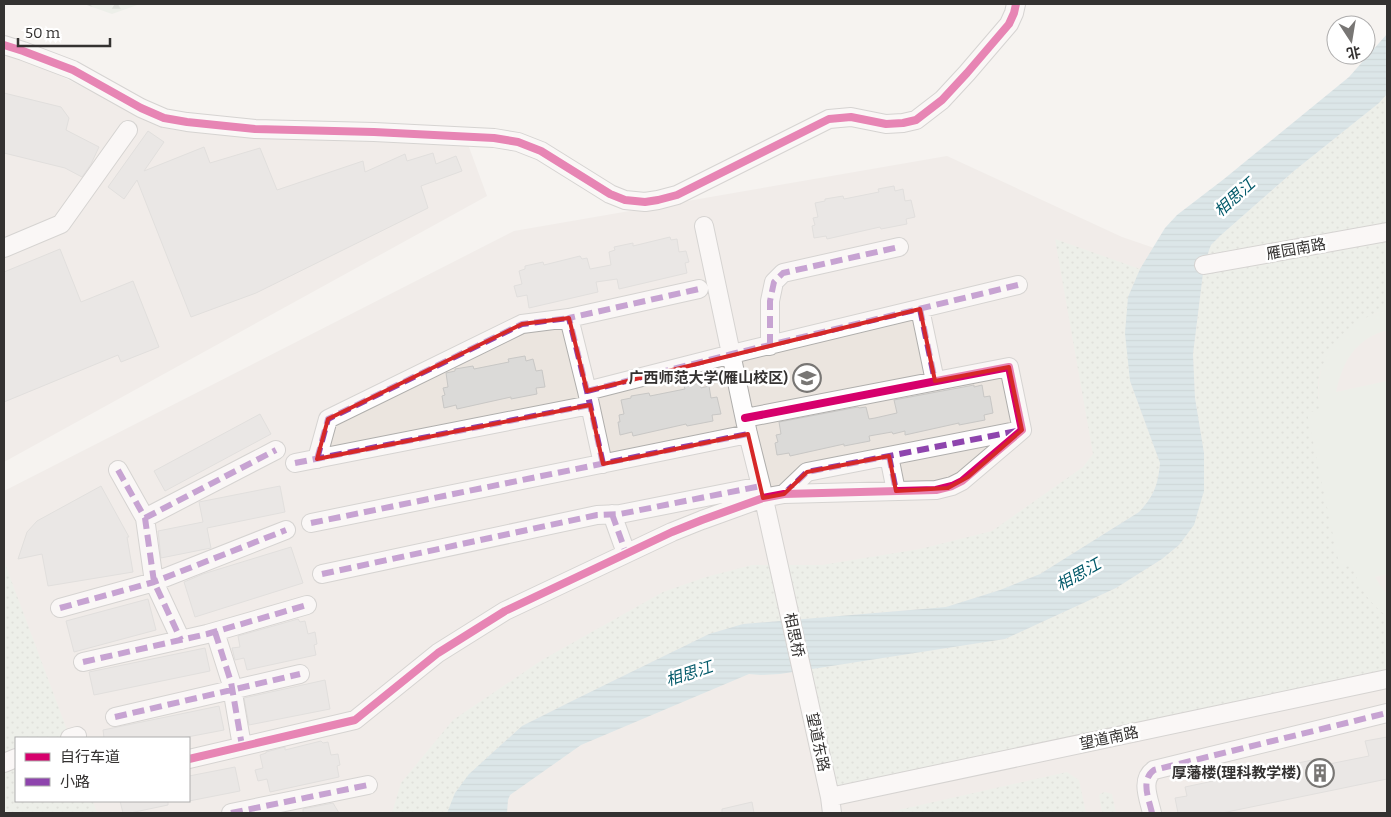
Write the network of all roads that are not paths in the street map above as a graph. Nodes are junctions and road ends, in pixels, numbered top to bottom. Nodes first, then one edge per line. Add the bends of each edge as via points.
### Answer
1 (1016, 4) edge
2 (4, 45) edge
3 (128, 130) dead end
4 (704, 226) dead end
5 (1387, 232) edge
6 (899, 247) dead end
7 (4, 248) edge
8 (1204, 265) dead end
9 (1018, 285) dead end
10 (699, 289) dead end
11 (920, 310) junction
12 (569, 318) junction
13 (770, 346) junction
14 (732, 354) junction
15 (934, 381) junction
16 (589, 398) junction
17 (746, 426) junction
18 (1022, 430) junction
19 (276, 450) dead end
20 (889, 456) junction
21 (317, 458) junction
22 (295, 463) dead end
23 (603, 464) junction
24 (118, 470) dead end
25 (896, 491) junction
26 (762, 492) junction
27 (784, 494) junction
28 (612, 514) junction
29 (145, 518) junction
30 (311, 522) dead end
31 (286, 530) dead end
32 (626, 553) junction
33 (322, 574) dead end
34 (154, 582) junction
35 (307, 605) dead end
36 (60, 608) dead end
37 (215, 632) junction
38 (181, 640) junction
39 (84, 662) dead end
40 (802, 670) joint
41 (300, 674) dead end
42 (1387, 679) edge
43 (232, 690) junction
44 (1387, 714) edge
45 (115, 717) dead end
46 (242, 746) junction
47 (190, 759) edge
48 (368, 785) dead end
49 (831, 805) edge
50 (241, 812) edge
51 (1152, 813) edge

1 - 2 street via 1009,24 968,73 942,100 916,120 886,124 851,117 829,119 677,195 645,202 625,200 610,194 541,151 518,142 374,132 254,129 164,118 73,70
3 - 7 street via 61,224
4 - 14 street, 相思桥
5 - 8 street, 雁园南路
6 - 13 street via 783,273 774,282 770,301
9 - 11 street
10 - 12 street
11 - 13 street
11 - 15 street
12 - 16 street
12 - 21 street via 522,324 328,419
13 - 14 street
14 - 16 street
14 - 17 street, 相思桥
15 - 17 street
15 - 18 street via 1009,367
16 - 21 street
16 - 23 street
17 - 23 street
17 - 26 street, 相思桥
18 - 20 street
18 - 25 street via 956,484 936,490
19 - 29 street
20 - 25 street
20 - 27 street via 807,472
21 - 22 street
23 - 30 street
24 - 29 street
25 - 27 street
26 - 27 street
26 - 28 street
26 - 32 street
26 - 40 street, 相思桥
28 - 32 street
28 - 33 street via 597,514
29 - 34 street
31 - 34 street
32 - 46 street via 505,611 471,631 438,653 355,720
34 - 36 street
34 - 38 street
35 - 37 street
37 - 38 street
37 - 43 street
38 - 39 street
40 - 49 street, 望道东路
41 - 43 street
42 - 49 street, 望道南路
43 - 45 street
43 - 46 street
44 - 51 street via 1154,770 1146,781
46 - 47 street
48 - 50 street

